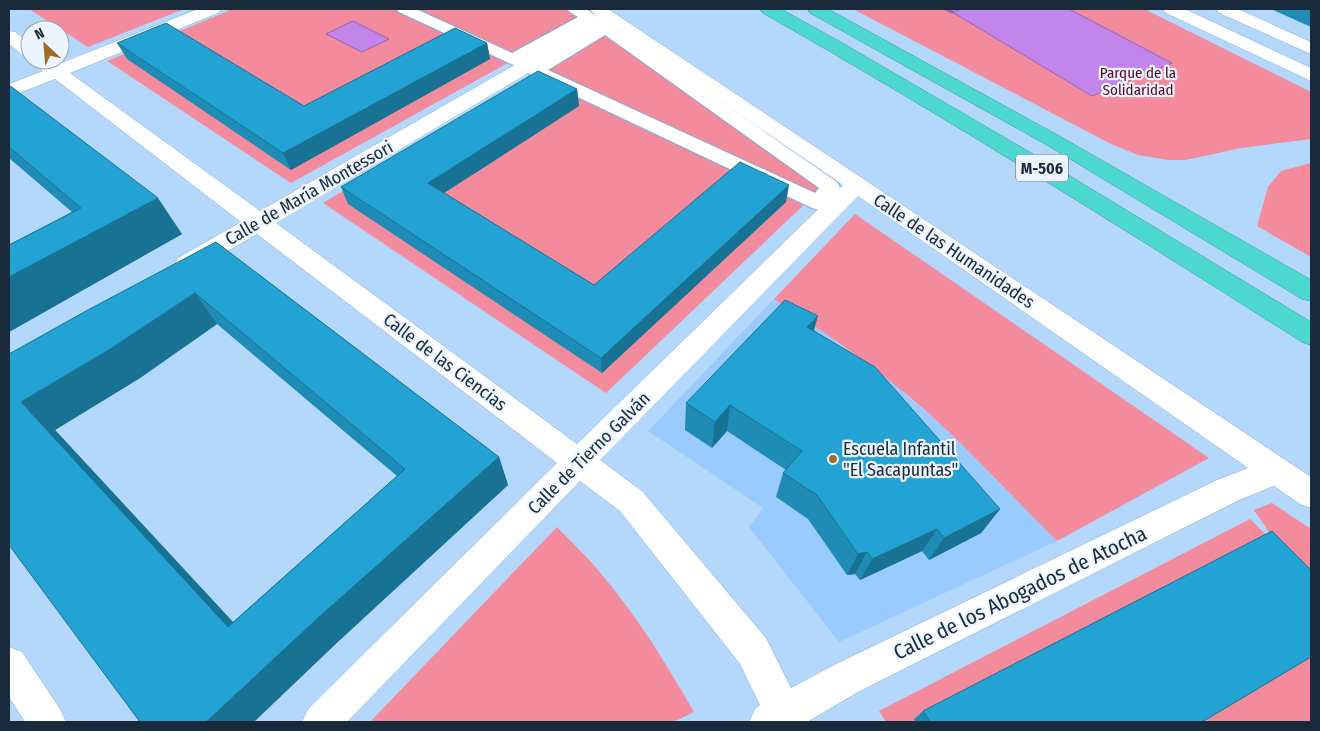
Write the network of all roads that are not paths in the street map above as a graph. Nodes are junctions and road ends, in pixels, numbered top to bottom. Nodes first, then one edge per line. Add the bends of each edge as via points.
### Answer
1 (212, 9) edge
2 (404, 9) edge
3 (575, 9) edge
4 (769, 9) edge
5 (816, 9) edge
6 (1172, 9) edge
7 (1225, 9) edge
8 (603, 13) edge
9 (9, 36) edge
10 (20, 44) edge
11 (1311, 49) edge
12 (70, 59) edge
13 (43, 70) edge
14 (54, 70) edge
15 (1311, 75) edge
16 (9, 92) edge
17 (857, 185) junction
18 (819, 203) joint
19 (258, 222) junction
20 (169, 274) edge
21 (1311, 292) edge
22 (1311, 335) edge
23 (579, 462) junction
24 (1275, 471) junction
25 (1311, 494) edge
26 (9, 665) edge
27 (780, 719) edge
28 (47, 722) edge
29 (321, 722) edge

1 - 12 street
2 - 3 street via 513,60 590,17
4 - 22 highway, M-506 via 1022,156
5 - 21 highway, M-506 via 1054,141
6 - 15 street
7 - 11 street
8 - 17 street, Calle de las Humanidades
8 - 19 street, Calle de María Montessori
9 - 10 street
13 - 16 street
14 - 19 street, Calle de las Ciencias
17 - 23 street, Calle de Tierno Galván
17 - 24 street, Calle de las Humanidades
18 - 18 street via 551,76 535,70 605,28 830,187
19 - 20 street, Calle de María Montessori
19 - 23 street, Calle de las Ciencias
23 - 27 street, Calle de las Ciencias via 631,502 753,651
23 - 29 street, Calle de Tierno Galván
24 - 25 street, Calle de las Humanidades
24 - 27 street, Calle de los Abogados de Atocha via 1228,490 845,679
26 - 28 street

